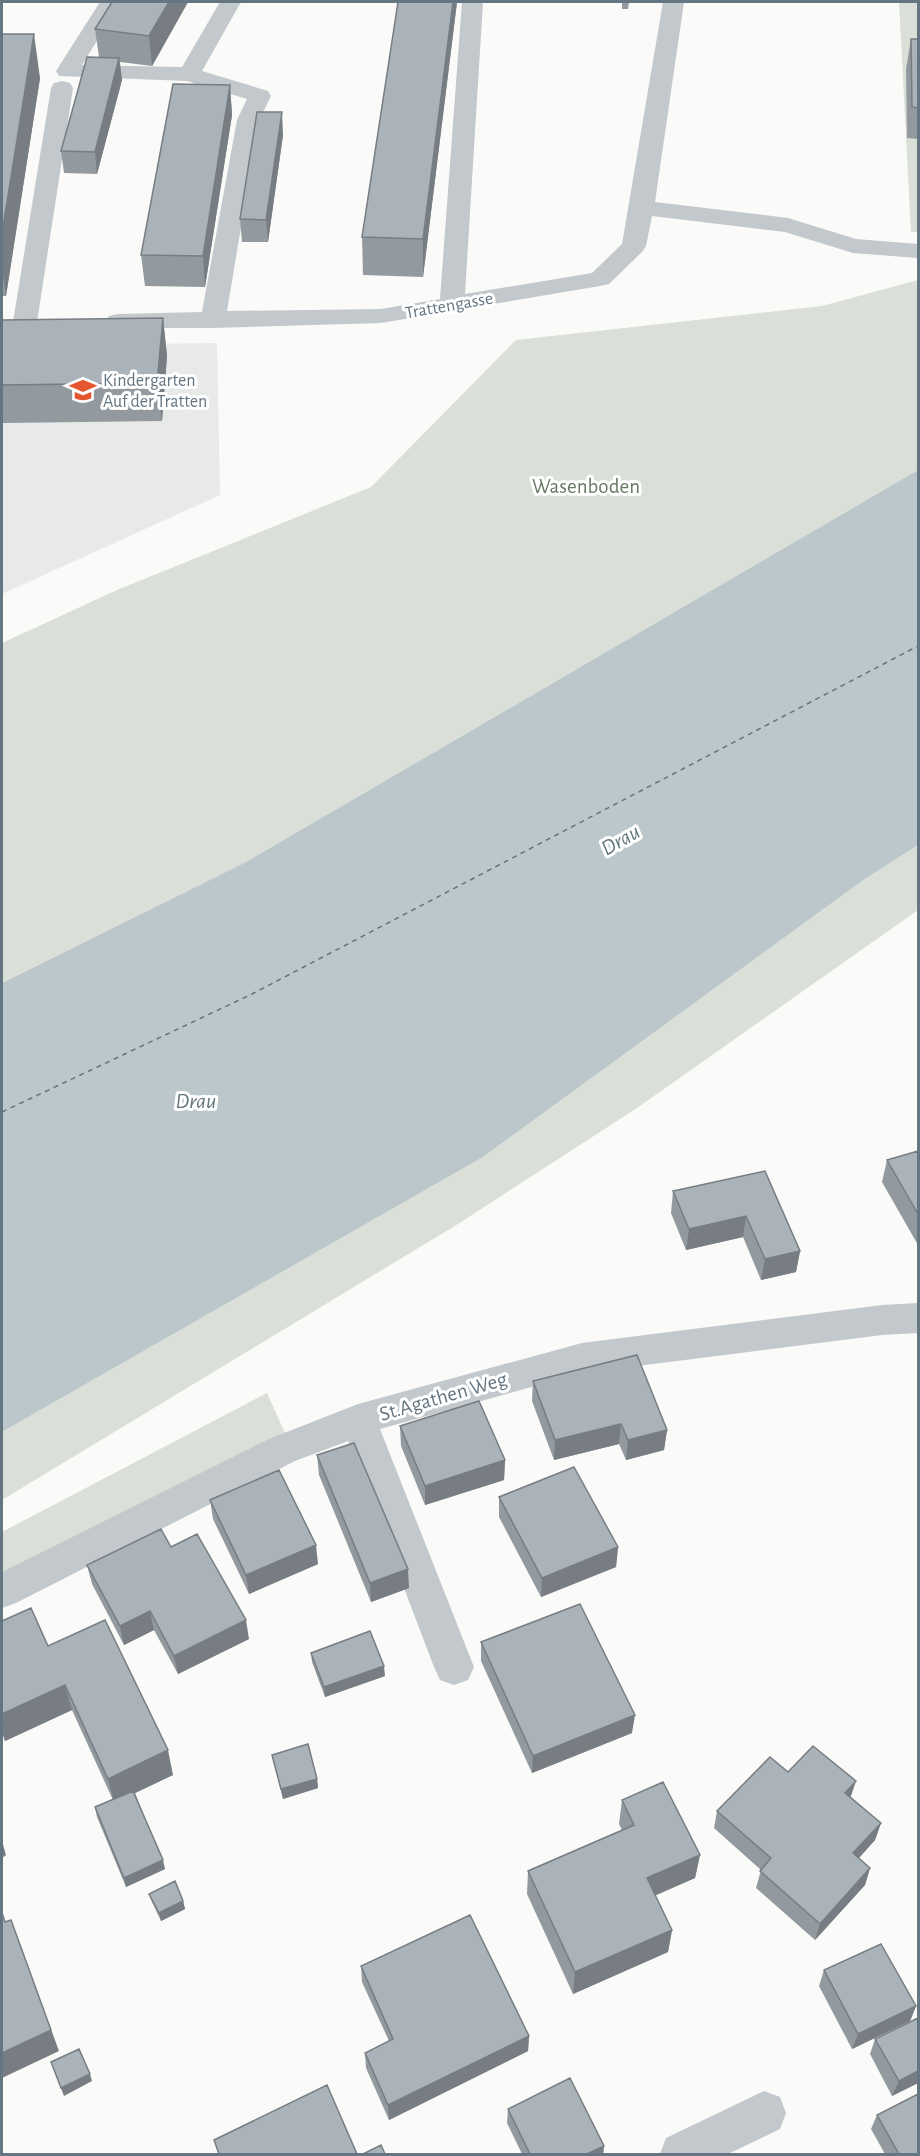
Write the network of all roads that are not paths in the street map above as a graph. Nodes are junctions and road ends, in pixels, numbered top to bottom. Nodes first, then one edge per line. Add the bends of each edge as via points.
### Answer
1 (110, 2) edge
2 (230, 2) edge
3 (472, 2) edge
4 (673, 2) edge
5 (189, 74) junction
6 (62, 88) dead end
7 (642, 208) junction
8 (918, 251) edge
9 (452, 304) junction
10 (95, 321) edge
11 (213, 321) junction
12 (25, 322) edge
13 (918, 1318) edge
14 (358, 1420) junction
15 (2, 1591) edge
16 (454, 1667) dead end
17 (764, 2113) dead end
18 (682, 2154) edge

1 - 5 street via 67,71
2 - 5 street
3 - 9 street
4 - 7 street, Trattengasse
5 - 11 street via 260,96 248,120
6 - 12 street
7 - 8 street via 788,225 853,246
7 - 9 street, Trattengasse via 634,246 600,279
9 - 11 street, Trattengasse via 381,316
10 - 11 street, Trattengasse
13 - 14 street, St.Agathen Weg via 582,1358
14 - 15 street, St.Agathen Weg via 282,1450
14 - 16 street
17 - 18 street

